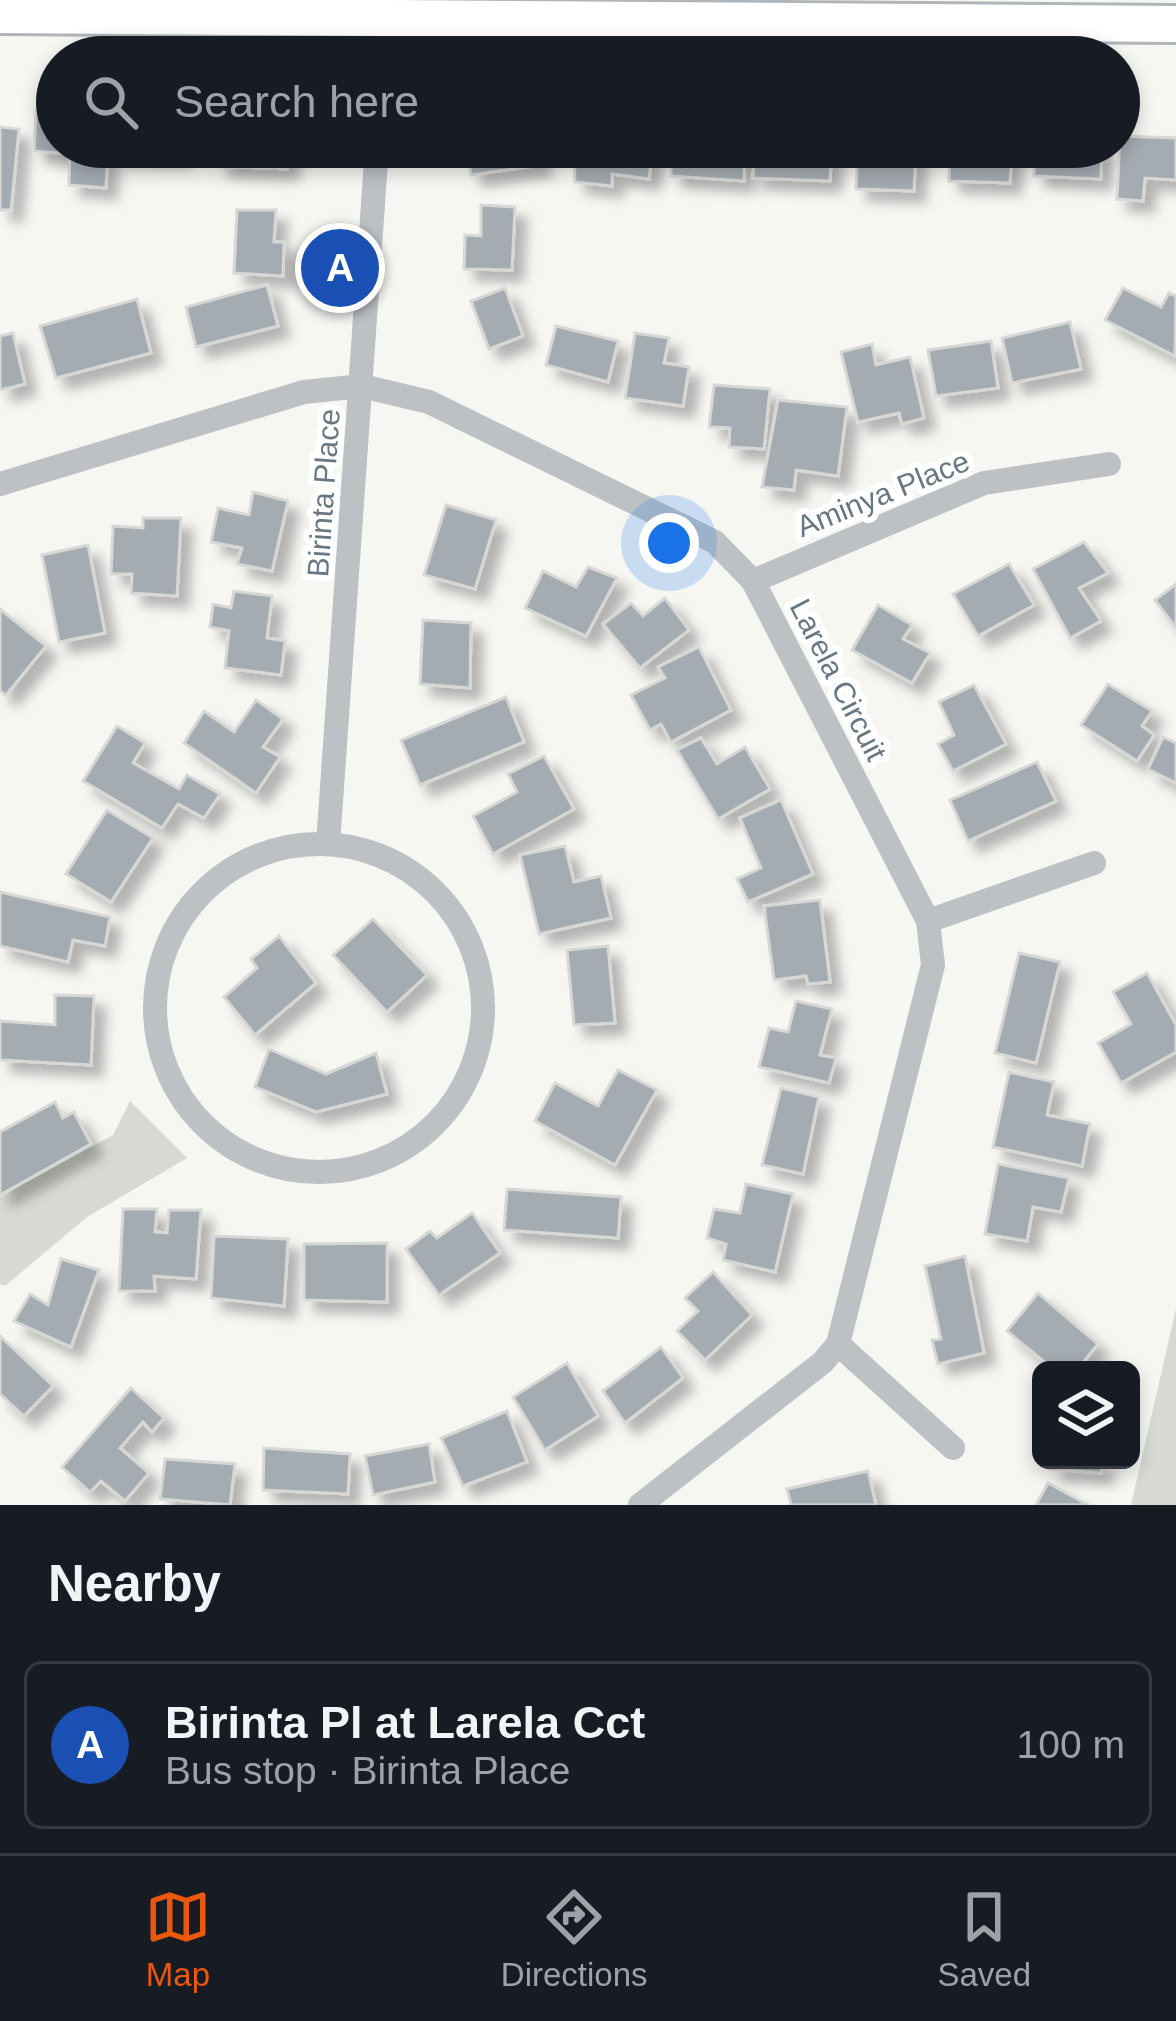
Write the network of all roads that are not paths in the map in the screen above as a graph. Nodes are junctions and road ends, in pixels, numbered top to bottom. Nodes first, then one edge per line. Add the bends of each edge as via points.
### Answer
1 (0, 15) edge
2 (386, 19) junction
3 (1176, 24) edge
4 (385, 36) edge
5 (376, 168) edge
6 (362, 386) junction
7 (1109, 464) dead end
8 (0, 484) edge
9 (754, 580) junction
10 (328, 844) junction
11 (1094, 863) dead end
12 (928, 921) junction
13 (838, 1344) junction
14 (953, 1448) dead end
15 (640, 1505) edge

1 - 2 main road
2 - 3 main road
2 - 4 street
5 - 6 street, Birinta Place
6 - 8 street, Larela Circuit via 304,392
6 - 9 street, Larela Circuit via 429,402 716,542
6 - 10 street, Birinta Place
7 - 9 street, Aminya Place via 983,483
9 - 12 street, Larela Circuit
10 - 10 street via 386,859 446,904 478,964 483,1027 460,1093 429,1130 365,1165 308,1171 239,1151 190,1108 167,1069 155,994 174,931 207,888 253,857
11 - 12 street
12 - 13 street, Larela Circuit via 933,965
13 - 14 street
13 - 15 street

